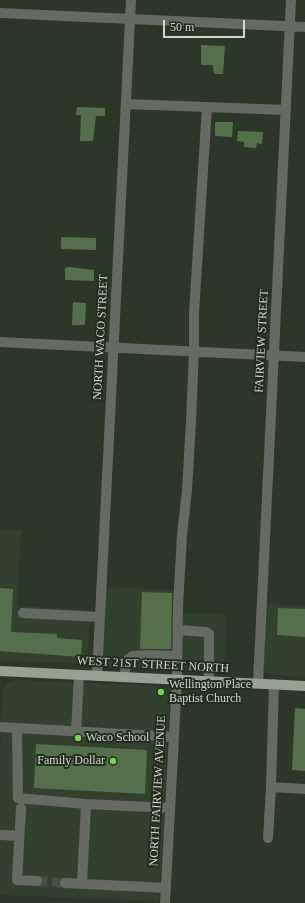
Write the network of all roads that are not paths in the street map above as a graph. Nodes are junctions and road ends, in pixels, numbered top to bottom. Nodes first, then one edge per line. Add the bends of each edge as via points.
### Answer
1 (131, 0) edge
2 (291, 0) edge
3 (0, 12) edge
4 (130, 18) junction
5 (290, 26) junction
6 (305, 27) edge
7 (126, 104) junction
8 (207, 107) junction
9 (286, 110) junction
10 (0, 342) edge
11 (113, 348) junction
12 (194, 351) junction
13 (274, 355) junction
14 (305, 357) edge
15 (23, 613) dead end
16 (100, 617) junction
17 (178, 630) junction
18 (177, 656) junction
19 (0, 671) edge
20 (79, 675) junction
21 (97, 676) junction
22 (124, 677) junction
23 (177, 680) junction
24 (209, 681) junction
25 (258, 684) junction
26 (274, 684) junction
27 (305, 686) edge
28 (0, 727) edge
29 (17, 728) junction
30 (76, 732) junction
31 (174, 737) junction
32 (270, 787) junction
33 (305, 789) edge
34 (86, 804) junction
35 (21, 808) dead end
36 (170, 808) junction
37 (0, 835) edge
38 (19, 836) junction
39 (268, 838) dead end
40 (36, 881) tunnel mouth
41 (65, 883) tunnel mouth
42 (82, 884) junction
43 (166, 888) junction
44 (165, 903) edge

1 - 4 street, NORTH WACO STREET
2 - 5 street, FAIRVIEW STREET
3 - 4 street
4 - 5 street
4 - 7 street, NORTH WACO STREET
5 - 6 street
5 - 9 street, FAIRVIEW STREET
7 - 8 street
7 - 11 street, NORTH WACO STREET
8 - 9 street
8 - 12 street, NORTH FAIRVIEW AVENUE via 194,312
9 - 13 street, FAIRVIEW STREET
10 - 11 street
11 - 12 street
11 - 16 street, NORTH WACO STREET
12 - 13 street
12 - 17 street, NORTH FAIRVIEW AVENUE
13 - 14 street
13 - 25 street, FAIRVIEW STREET
15 - 16 street
16 - 21 street, NORTH WACO STREET
17 - 18 street, NORTH FAIRVIEW AVENUE
17 - 24 street via 209,634
18 - 22 street via 133,656 127,660
18 - 23 street, NORTH FAIRVIEW AVENUE
19 - 20 main road, WEST 21ST STREET NORTH
20 - 21 main road, WEST 21ST STREET NORTH
20 - 30 street
21 - 22 main road, WEST 21ST STREET NORTH
22 - 23 main road, WEST 21ST STREET NORTH
23 - 24 main road, WEST 21ST STREET NORTH
23 - 31 street, NORTH FAIRVIEW AVENUE
24 - 25 main road, WEST 21ST STREET NORTH
25 - 26 main road, WEST 21ST STREET NORTH
26 - 27 main road, WEST 21ST STREET NORTH
26 - 32 street
28 - 29 street
29 - 30 street
29 - 34 street via 18,798
30 - 31 street
31 - 36 street, NORTH FAIRVIEW AVENUE
32 - 33 street
32 - 39 street
34 - 36 street
34 - 42 street
35 - 38 street
36 - 43 street, NORTH FAIRVIEW AVENUE
37 - 38 street
38 - 40 street via 17,880
41 - 42 street
42 - 43 street
43 - 44 street, NORTH FAIRVIEW AVENUE

